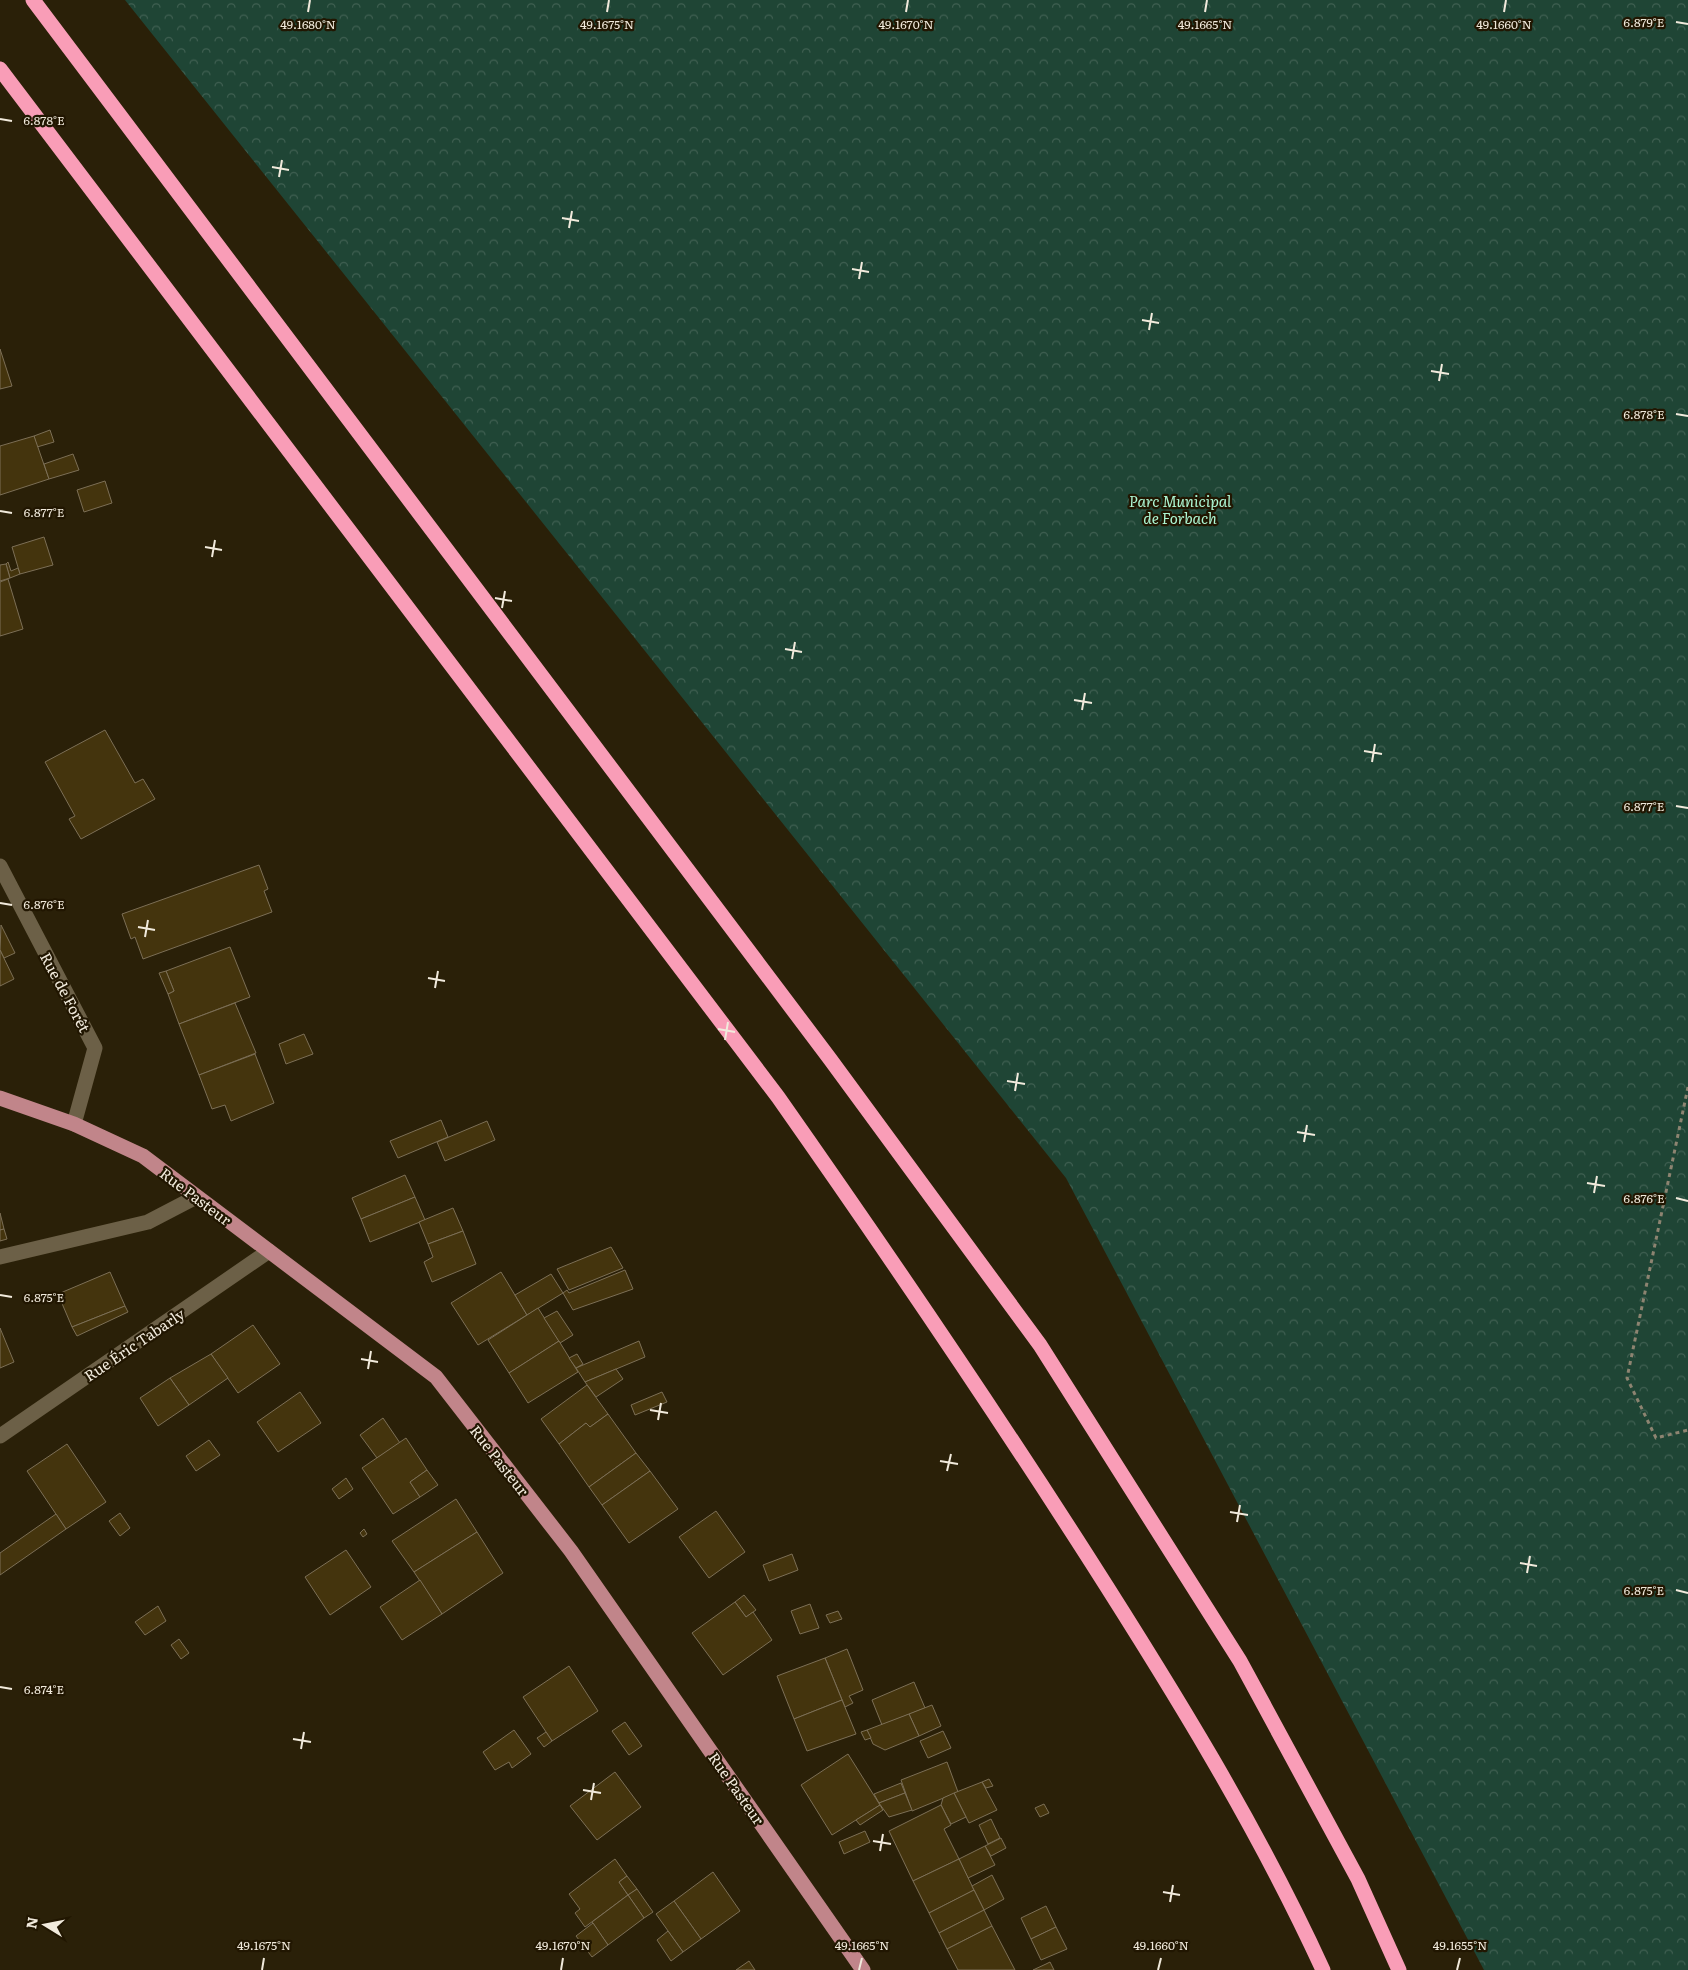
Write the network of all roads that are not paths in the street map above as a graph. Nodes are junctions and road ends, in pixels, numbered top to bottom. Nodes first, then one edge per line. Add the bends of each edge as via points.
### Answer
1 (34, 0) edge
2 (0, 69) edge
3 (0, 866) edge
4 (0, 1098) edge
5 (74, 1124) junction
6 (196, 1197) junction
7 (269, 1251) junction
8 (0, 1256) edge
9 (0, 1436) edge
10 (863, 1970) edge
11 (1323, 1970) edge
12 (1399, 1970) edge

1 - 12 highway via 1040,1345 1240,1661 1358,1879
2 - 11 highway via 778,1097 887,1253 986,1397 1175,1693 1298,1916
3 - 5 street, Rue de Forêt via 95,1048
4 - 5 main road, Rue Pasteur
5 - 6 main road, Rue Pasteur via 143,1156
6 - 7 main road, Rue Pasteur
6 - 8 street via 148,1222
7 - 9 street, Rue Éric Tabarly
7 - 10 main road, Rue Pasteur via 436,1377 571,1551

